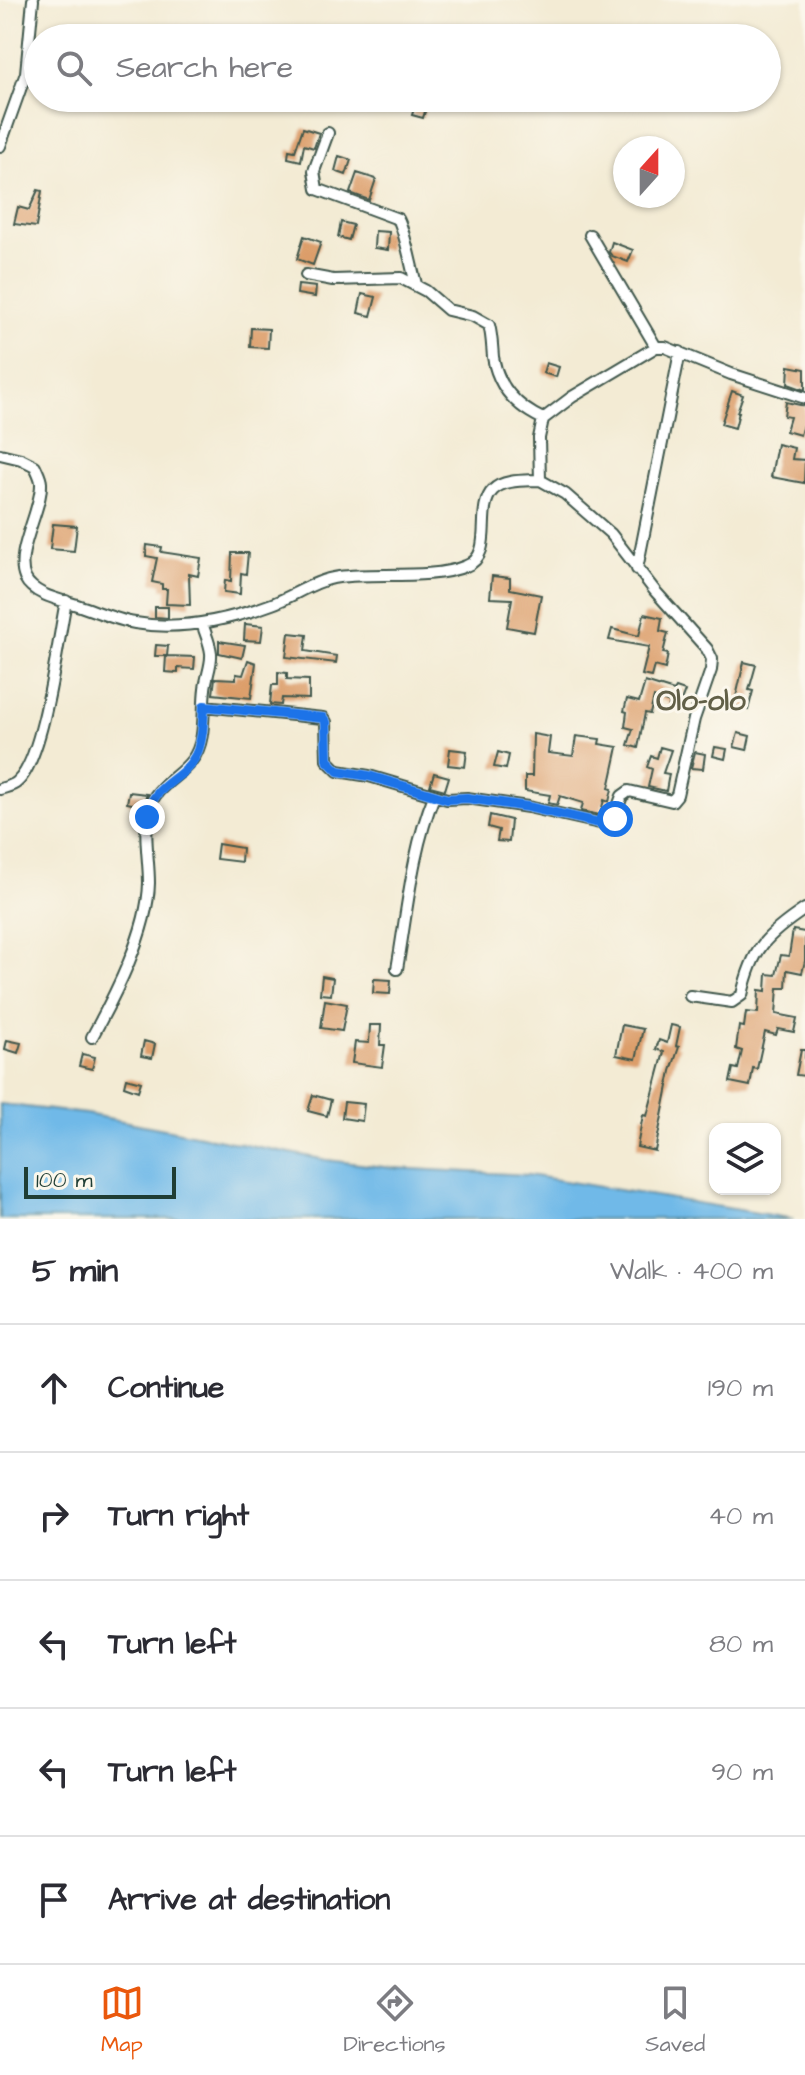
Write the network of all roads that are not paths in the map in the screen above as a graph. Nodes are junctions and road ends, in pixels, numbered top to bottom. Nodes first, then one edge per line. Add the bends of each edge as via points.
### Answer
1 (33, 0) edge
2 (31, 24) edge
3 (24, 79) edge
4 (328, 133) dead end
5 (0, 146) edge
6 (590, 235) dead end
7 (306, 275) dead end
8 (416, 284) junction
9 (656, 347) junction
10 (680, 352) junction
11 (805, 398) edge
12 (543, 419) junction
13 (0, 454) edge
14 (540, 480) junction
15 (637, 569) junction
16 (66, 601) junction
17 (202, 623) junction
18 (204, 706) junction
19 (0, 789) edge
20 (434, 796) junction
21 (805, 909) edge
22 (397, 969) dead end
23 (690, 996) dead end
24 (92, 1037) dead end

1 - 2 street
3 - 5 street
4 - 8 street via 314,171 317,189 398,219
6 - 9 street
7 - 8 street via 333,280 401,278
8 - 12 street via 448,310 489,325 503,385 522,408
9 - 10 street
9 - 12 street
10 - 11 street
10 - 15 street
12 - 14 street
13 - 16 street via 35,466 41,483 21,566 26,581 37,591
14 - 15 street via 611,534
14 - 17 street via 494,489 488,497 480,552 468,566 338,577 260,609
15 - 20 street via 712,659 674,798 666,801 629,791 612,823 604,824 528,807
16 - 17 street via 133,623
16 - 19 street via 37,744 16,784
17 - 18 street via 211,654
18 - 20 street via 323,718 327,760 338,771
18 - 24 street via 197,754 149,806 149,883 137,938
20 - 22 street via 411,882
21 - 23 street via 758,947 742,995 732,1002

